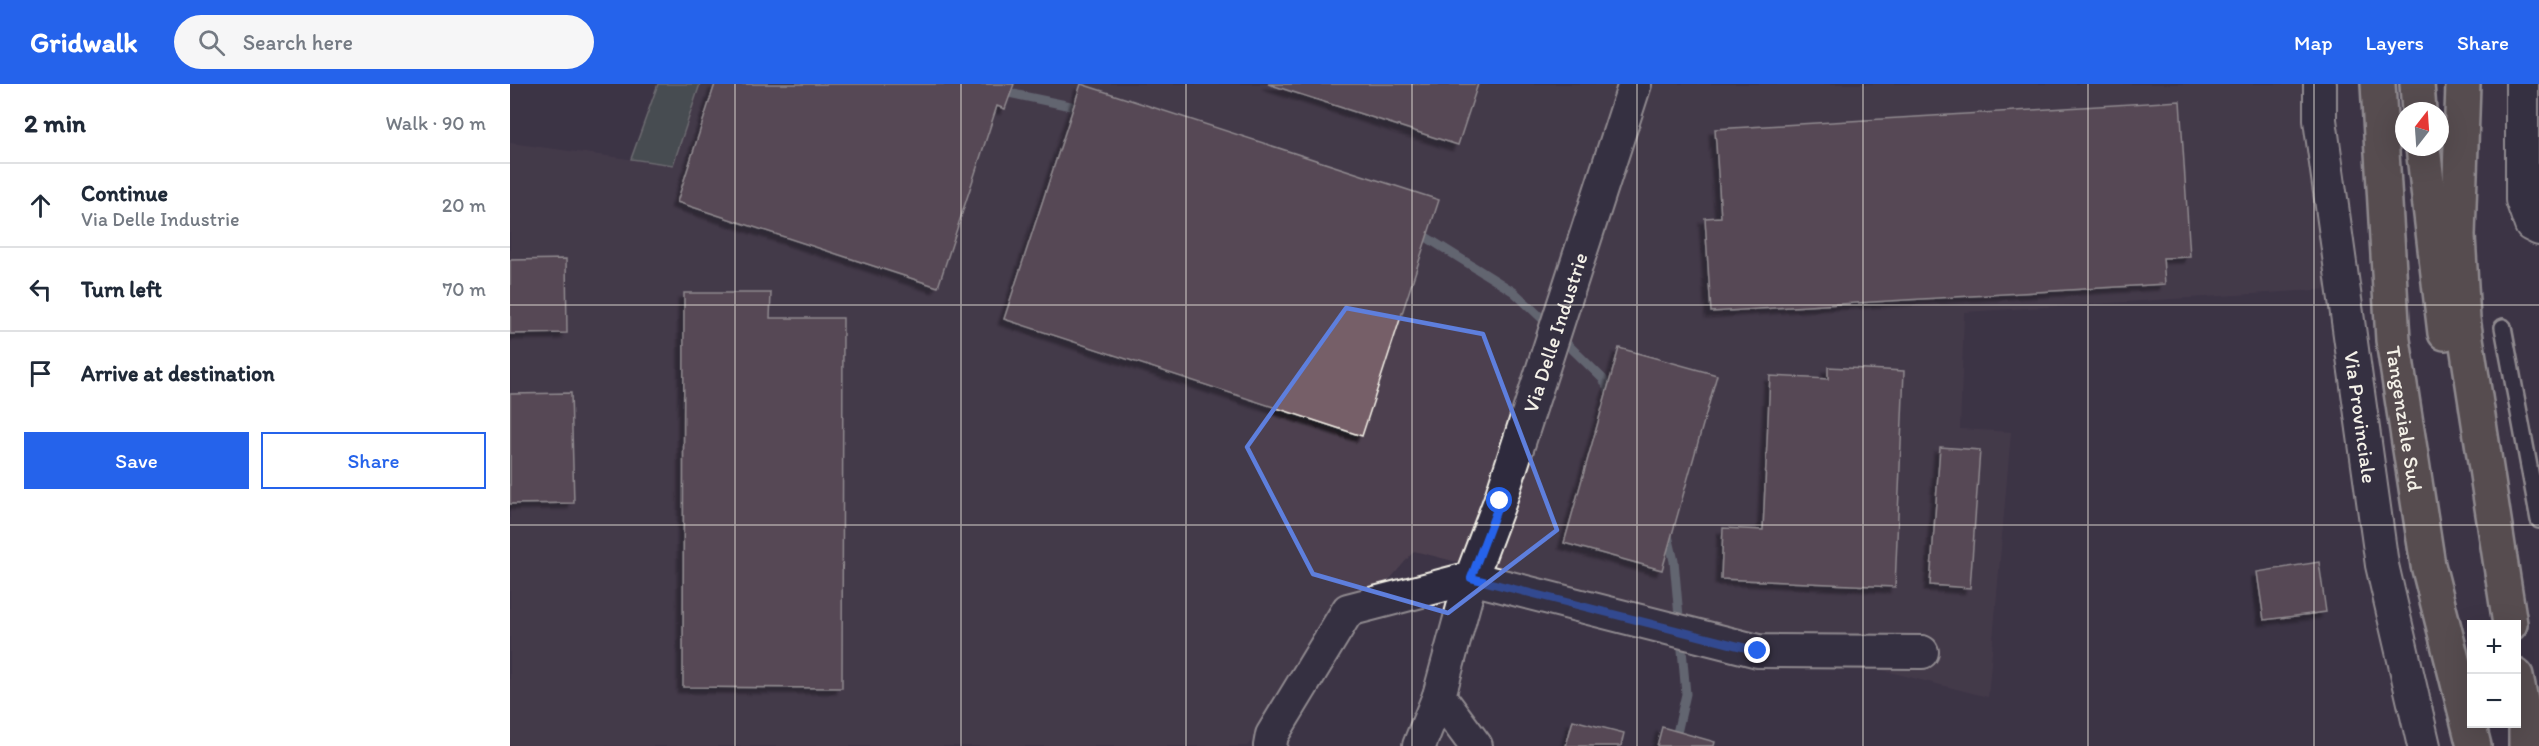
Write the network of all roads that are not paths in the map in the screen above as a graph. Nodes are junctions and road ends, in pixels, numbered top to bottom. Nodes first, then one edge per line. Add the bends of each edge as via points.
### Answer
1 (1635, 84) edge
2 (2320, 84) edge
3 (2378, 84) edge
4 (2417, 84) edge
5 (2463, 84) edge
6 (2522, 84) edge
7 (2418, 102) edge
8 (2424, 156) edge
9 (2539, 230) edge
10 (2503, 327) dead end
11 (2539, 520) edge
12 (1471, 578) junction
13 (2492, 620) edge
14 (2509, 620) edge
15 (1922, 652) dead end
16 (1439, 696) junction
17 (2521, 698) edge
18 (2517, 728) edge
19 (1270, 746) edge
20 (1419, 746) edge
21 (1476, 746) edge
22 (2424, 746) edge
23 (2474, 746) edge
24 (2520, 746) edge
25 (2526, 746) edge

1 - 12 street, Via Delle Industrie via 1500,501
2 - 22 street, Via Provinciale via 2320,120 2382,566
3 - 23 highway, Tangenziale Sud via 2393,340 2428,565
4 - 7 highway
5 - 14 highway via 2458,236 2463,319
6 - 9 street via 2522,200 2532,225
8 - 13 highway via 2440,302 2478,554
10 - 11 lane
12 - 15 street via 1758,651
12 - 16 street, Via Delle Industrie
12 - 19 street via 1348,610 1272,735
16 - 20 street, Via Delle Industrie
16 - 21 street
17 - 25 highway
18 - 24 highway

